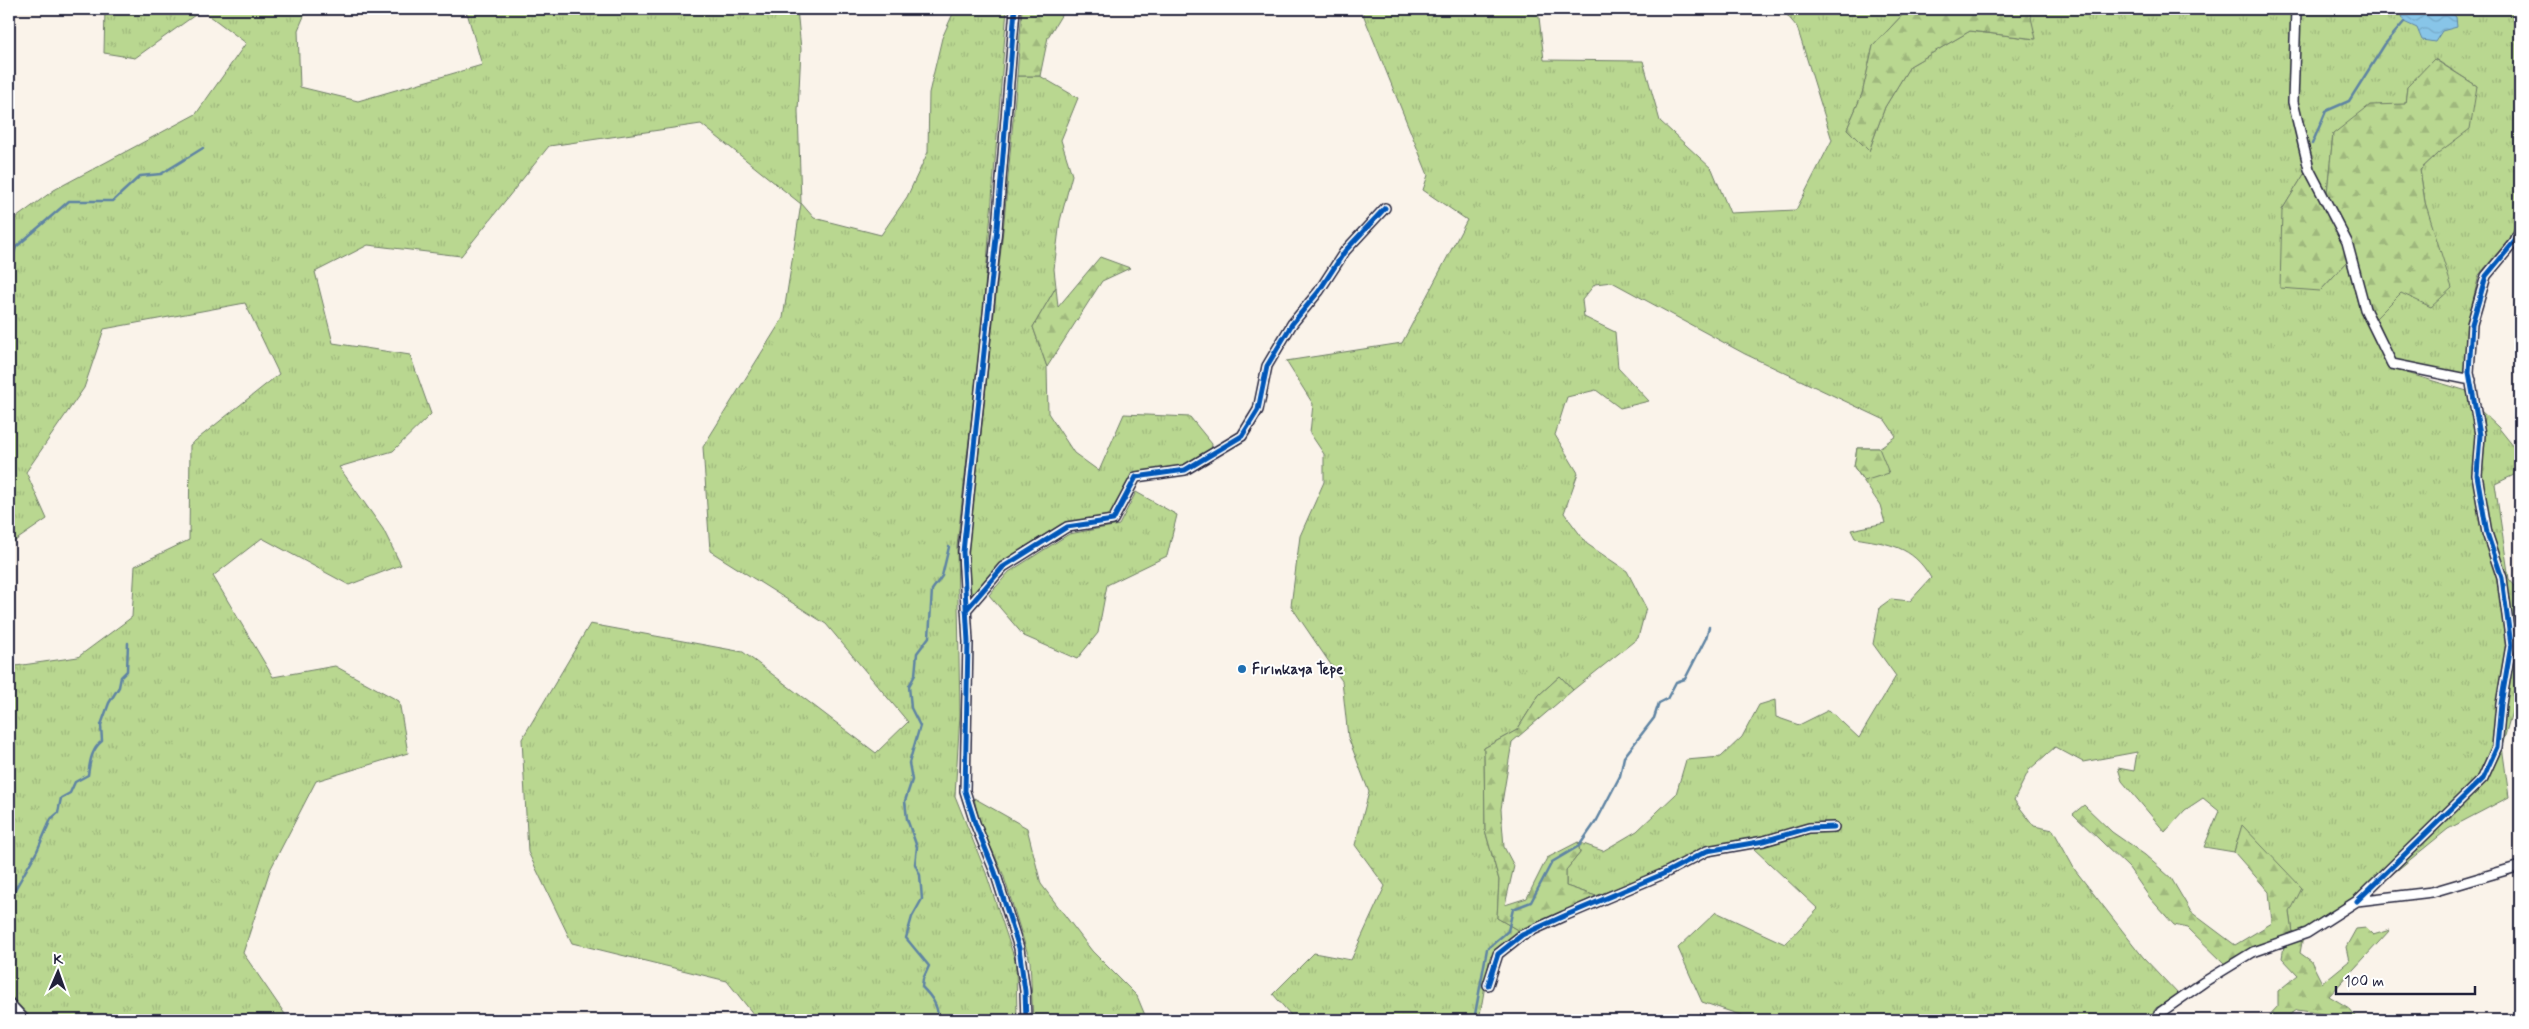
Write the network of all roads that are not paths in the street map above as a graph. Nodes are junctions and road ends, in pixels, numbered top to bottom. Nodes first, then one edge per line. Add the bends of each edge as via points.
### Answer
1 (1015, 9) edge
2 (2296, 9) edge
3 (1385, 208) dead end
4 (2520, 229) edge
5 (2471, 380) junction
6 (966, 610) junction
7 (1834, 827) dead end
8 (2520, 866) edge
9 (2358, 901) junction
10 (1488, 985) dead end
11 (9, 1003) edge
12 (25, 1020) edge
13 (1026, 1020) edge
14 (2155, 1020) edge

1 - 6 street via 997,228 963,552
2 - 5 street via 2293,102 2309,169 2347,242 2365,309 2392,364
3 - 6 street via 1345,251 1292,324 1267,366 1258,410 1242,436 1185,470 1136,477 1113,520 1067,527 1003,567
4 - 5 street via 2515,241 2486,276 2472,324
5 - 9 street via 2480,435 2476,475 2487,533 2502,578 2511,646 2501,704 2498,747 2483,778
6 - 13 street via 968,722 965,791 1019,948 1026,991
7 - 10 street via 1809,828 1764,841 1707,851 1663,874 1522,935 1498,954
8 - 9 street via 2432,892
9 - 14 street via 2307,933 2253,952 2204,982 2161,1012
11 - 12 street

